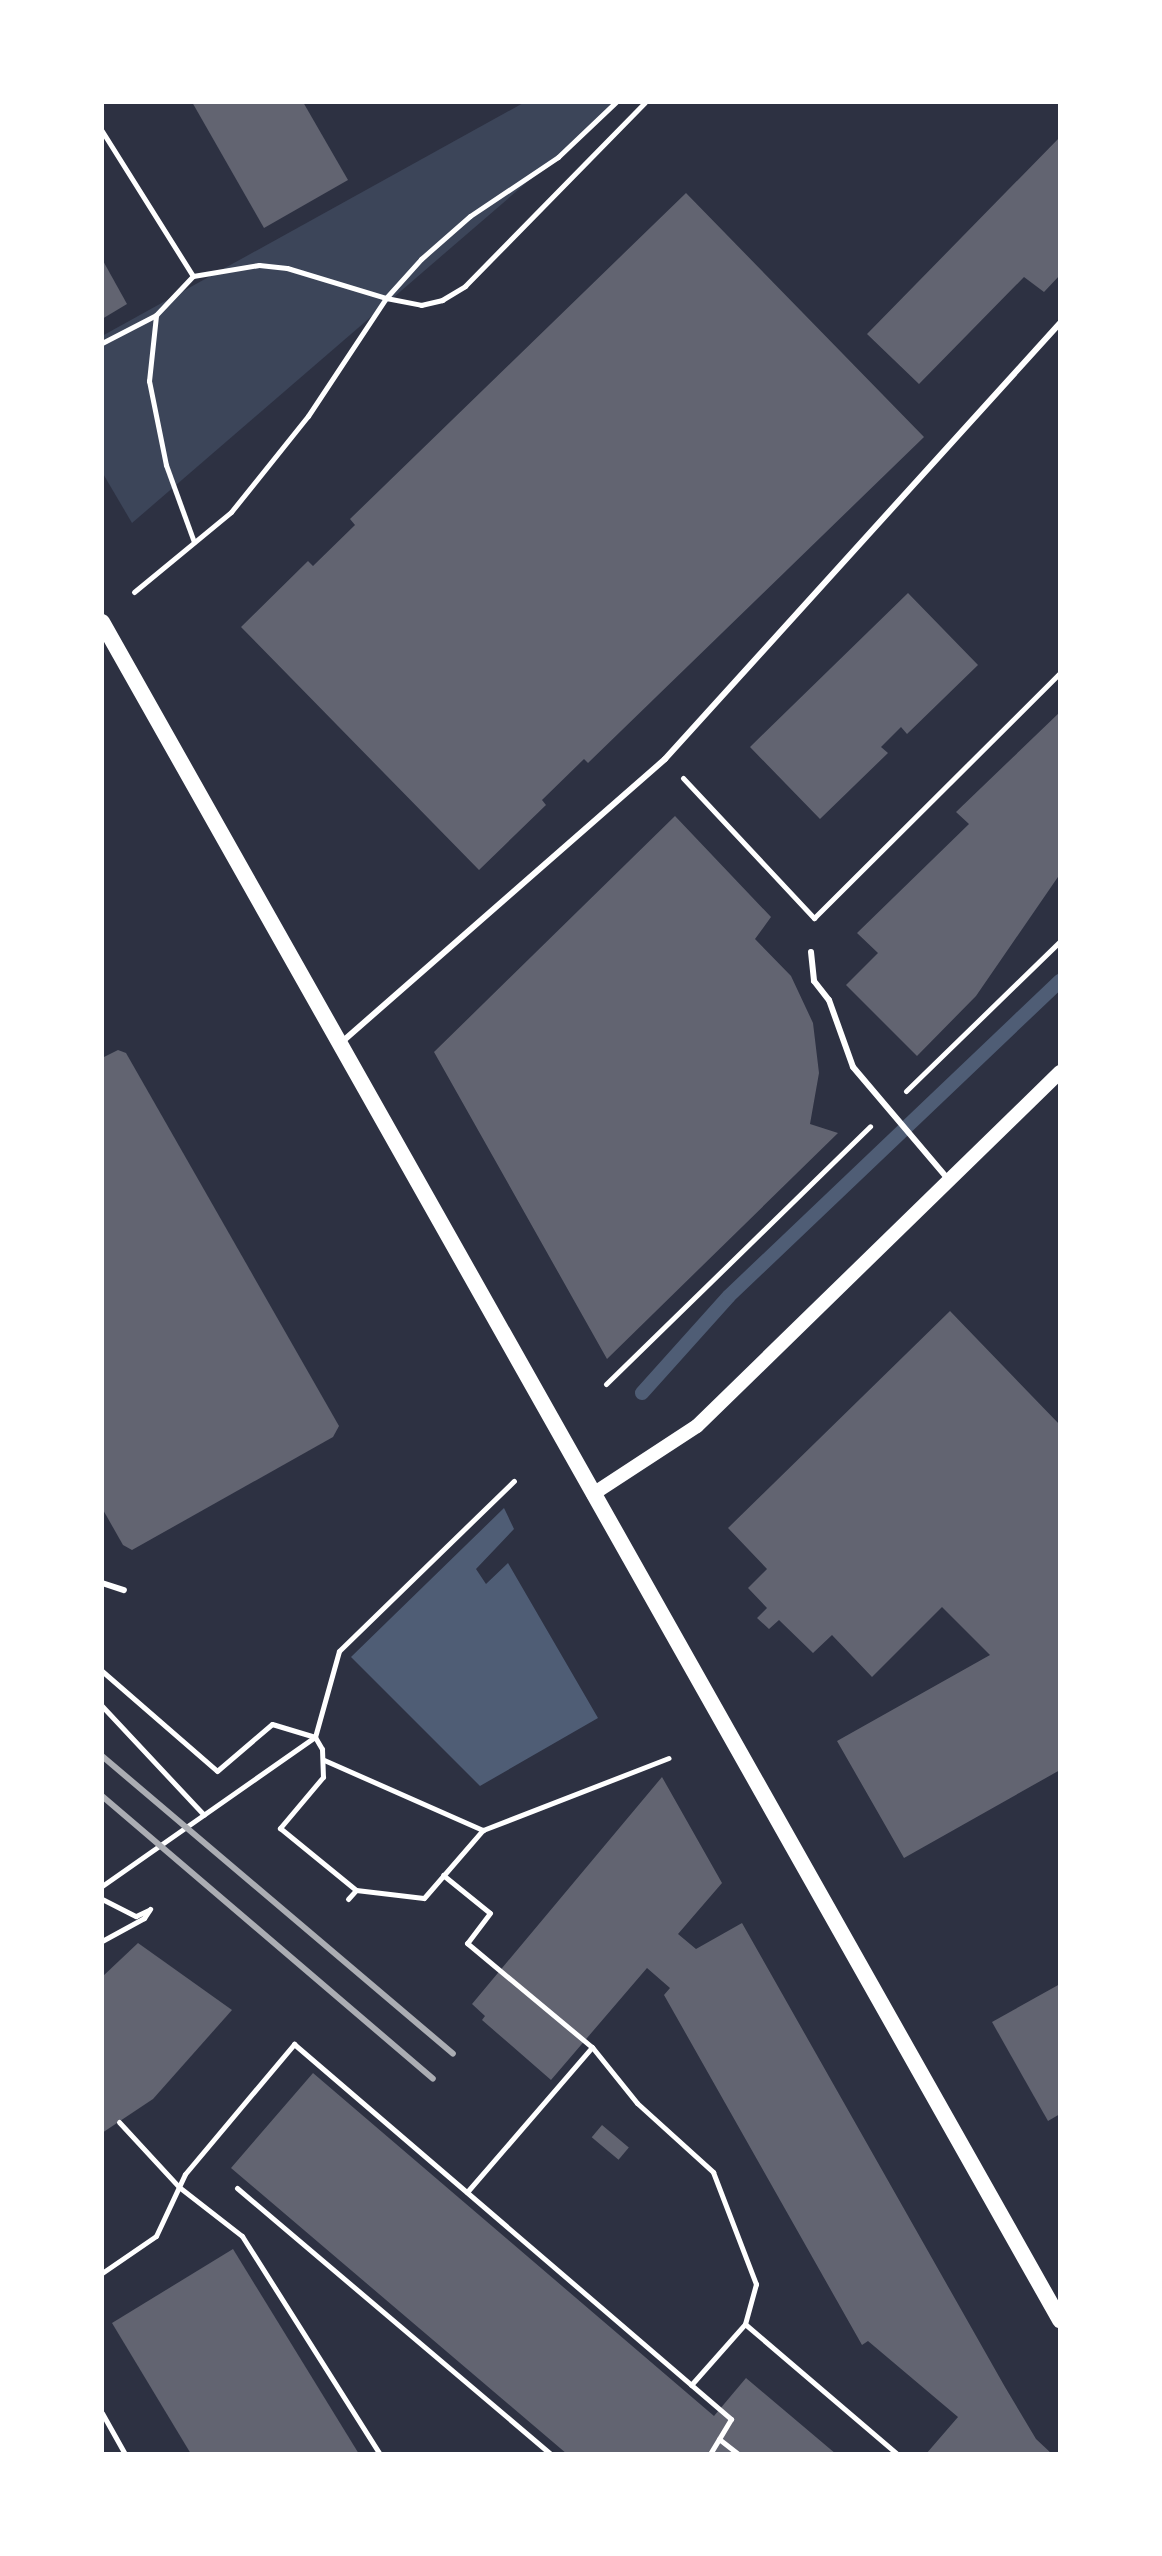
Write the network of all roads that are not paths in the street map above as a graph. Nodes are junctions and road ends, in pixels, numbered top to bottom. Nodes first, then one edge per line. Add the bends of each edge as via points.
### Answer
1 (1060, 323) edge
2 (102, 622) edge
3 (109, 651) edge
4 (811, 952) dead end
5 (340, 1043) junction
6 (1060, 1072) edge
7 (949, 1180) junction
8 (593, 1494) junction
9 (102, 1583) edge
10 (124, 1590) dead end
11 (1060, 2320) edge

1 - 5 lane via 665,759
2 - 3 main road
3 - 5 main road
4 - 7 lane via 814,981 829,1000 853,1067
5 - 8 main road
6 - 7 street
7 - 8 street via 697,1426
8 - 11 main road
9 - 10 lane

